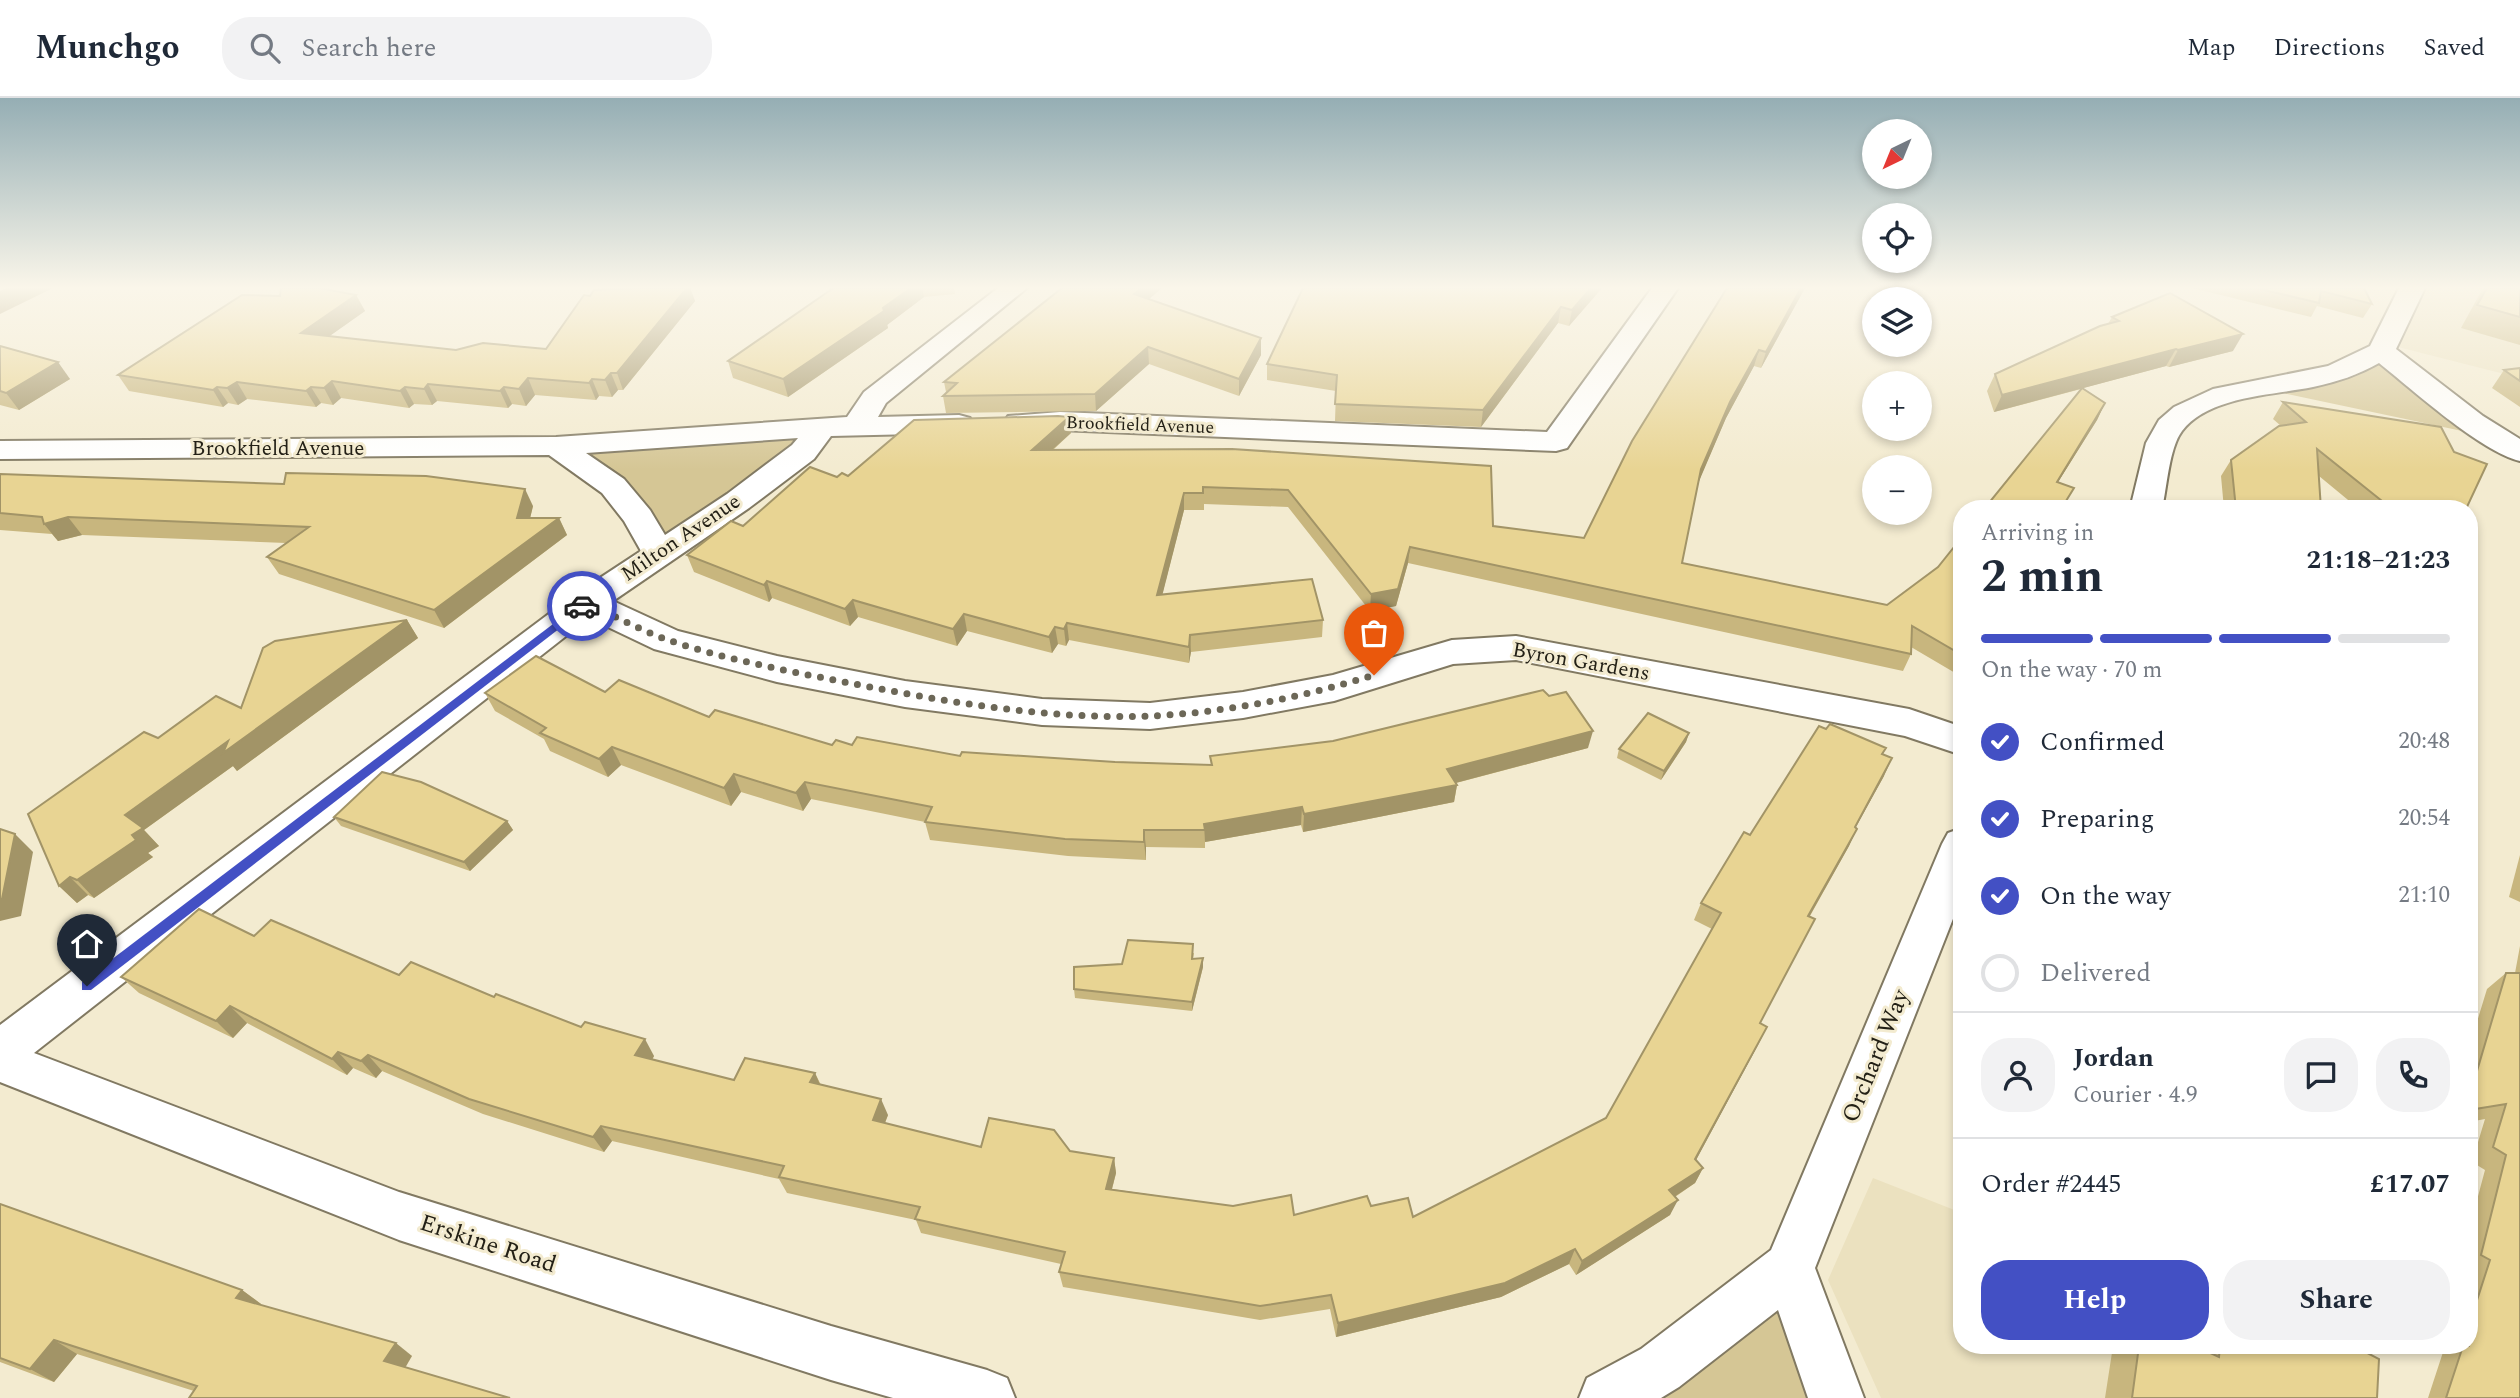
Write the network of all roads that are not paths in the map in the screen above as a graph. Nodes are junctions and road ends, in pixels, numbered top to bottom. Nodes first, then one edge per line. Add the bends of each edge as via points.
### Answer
1 (937, 349) edge
2 (1622, 349) edge
3 (2381, 351) joint
4 (840, 426) junction
5 (556, 446) junction
6 (0, 450) edge
7 (2520, 452) edge
8 (2148, 500) edge
9 (659, 553) junction
10 (586, 603) junction
11 (1953, 738) edge
12 (1953, 866) edge
13 (0, 1052) edge
14 (0, 1061) edge
15 (1789, 1268) junction
16 (987, 1398) edge
17 (1607, 1398) edge
18 (1836, 1398) edge

1 - 4 street, Milton Avenue
2 - 4 street, Brookfield Avenue via 1556,442 1060,421
3 - 7 street via 2472,422
3 - 8 street via 2335,374 2209,399 2183,414 2168,428
4 - 5 street, Brookfield Avenue
4 - 9 street, Milton Avenue
5 - 6 street, Brookfield Avenue
5 - 9 street via 613,486 638,516
9 - 10 street, Milton Avenue
10 - 11 street, Byron Gardens via 667,640 778,669 905,694 1041,712 1150,716 1243,705 1334,688 1451,652 1516,648 1909,723
10 - 13 street, Milton Avenue
12 - 15 street, Orchard Way
14 - 16 street, Erskine Road via 399,1216
15 - 17 street via 1660,1368
15 - 18 street

